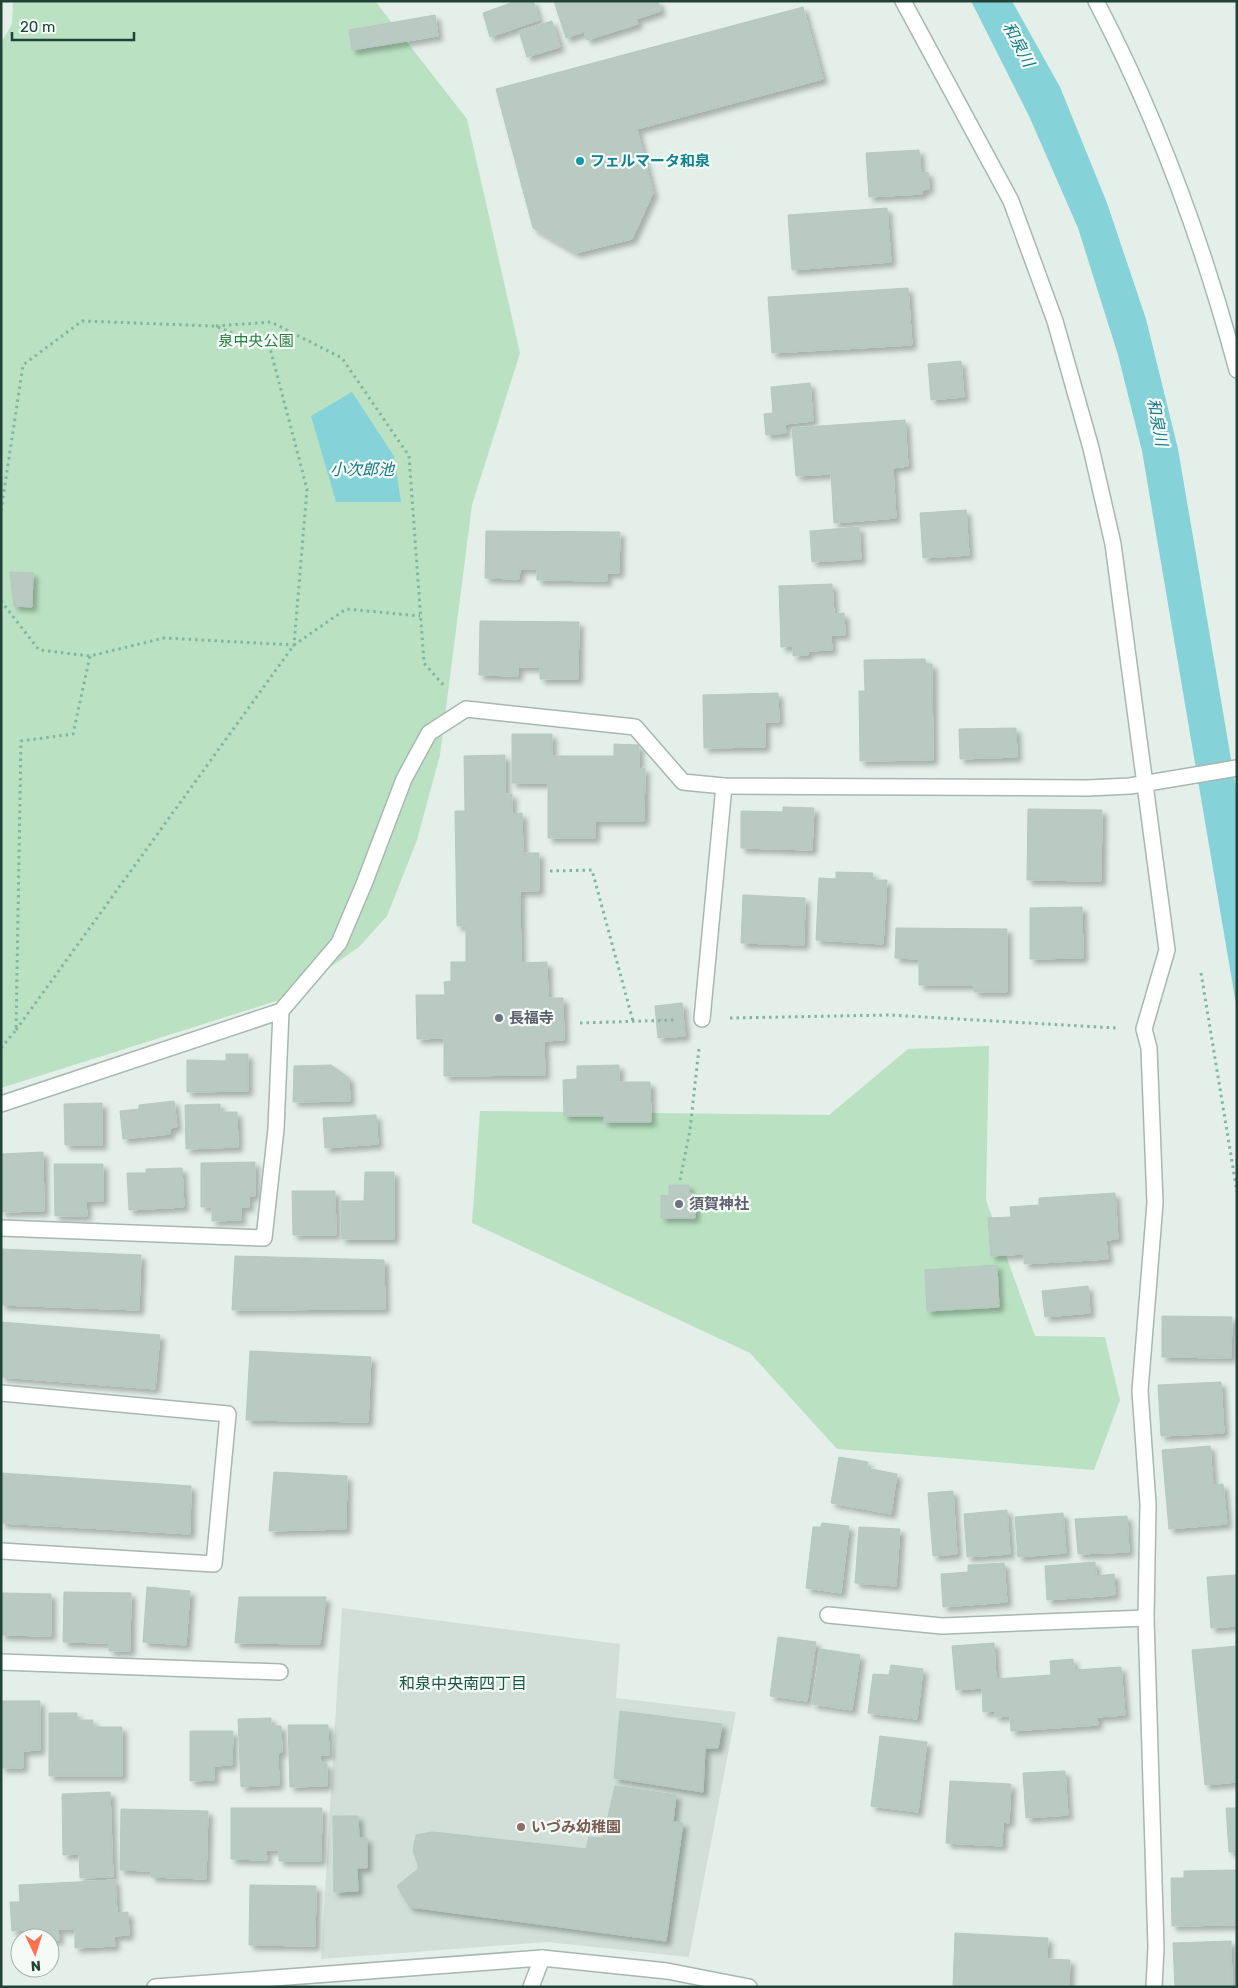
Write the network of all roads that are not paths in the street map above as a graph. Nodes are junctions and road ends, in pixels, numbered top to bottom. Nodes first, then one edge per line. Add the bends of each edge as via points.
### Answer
1 (903, 1) edge
2 (1096, 1) edge
3 (1237, 370) edge
4 (1237, 768) edge
5 (1144, 784) junction
6 (724, 786) junction
7 (281, 1011) junction
8 (702, 1019) road end
9 (1, 1104) edge
10 (1, 1228) edge
11 (1, 1393) edge
12 (1, 1552) edge
13 (828, 1615) dead end
14 (1146, 1618) junction
15 (1, 1662) edge
16 (280, 1672) dead end
17 (542, 1958) junction
18 (221, 1985) edge
19 (155, 1987) edge
20 (531, 1987) edge
21 (749, 1987) edge
22 (1154, 1987) edge

1 - 5 street via 1011,201 1055,321 1091,448 1113,544
2 - 3 street via 1122,50 1175,177 1219,302
4 - 5 street
5 - 6 street via 1088,788
5 - 14 street via 1168,950 1144,1030 1149,1048 1155,1203 1140,1391 1148,1504
6 - 7 street via 684,782 635,727 466,709 429,733 404,779 338,944
6 - 8 street
7 - 9 street
7 - 10 street via 276,1129 264,1238
11 - 12 street via 228,1414 214,1564
13 - 14 street via 942,1626
14 - 22 street via 1156,1947
15 - 16 street
17 - 18 street
17 - 20 street
17 - 21 street via 667,1971
18 - 19 street

